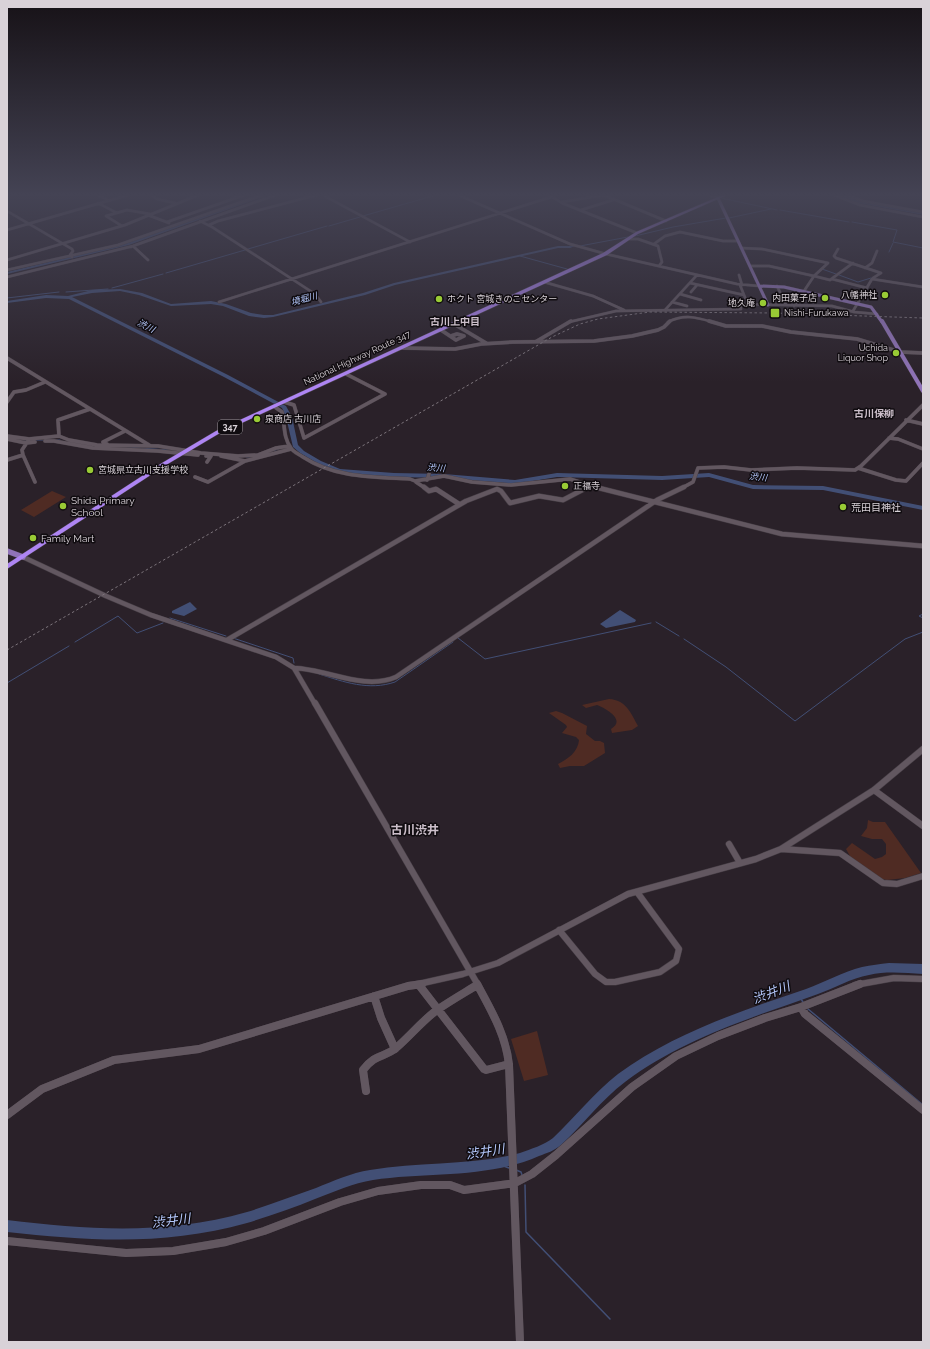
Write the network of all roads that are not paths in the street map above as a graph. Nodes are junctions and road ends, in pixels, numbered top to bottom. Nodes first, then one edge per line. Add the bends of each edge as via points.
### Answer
1 (21, 256) edge
2 (70, 256) joint
3 (94, 256) edge
4 (144, 256) edge
5 (257, 256) edge
6 (366, 256) edge
7 (601, 256) edge
8 (614, 256) edge
9 (661, 256) edge
10 (745, 256) edge
11 (795, 256) edge
12 (875, 256) edge
13 (836, 258) joint
14 (7, 260) edge
15 (74, 260) junction
16 (148, 260) dead end
17 (828, 263) junction
18 (853, 263) junction
19 (7, 266) edge
20 (659, 266) junction
21 (750, 266) junction
22 (865, 268) junction
23 (11, 269) junction
24 (7, 270) edge
25 (697, 275) junction
26 (738, 276) dead end
27 (814, 276) junction
28 (7, 277) edge
29 (873, 278) junction
30 (292, 279) junction
31 (832, 279) junction
32 (544, 282) junction
33 (690, 283) junction
34 (697, 285) junction
35 (741, 285) junction
36 (759, 286) junction
37 (777, 286) junction
38 (923, 287) edge
39 (867, 288) junction
40 (804, 291) junction
41 (691, 292) dead end
42 (680, 294) junction
43 (744, 295) junction
44 (480, 296) dead end
45 (701, 300) dead end
46 (219, 302) dead end
47 (321, 302) dead end
48 (500, 302) junction
49 (672, 302) junction
50 (858, 303) junction
51 (748, 305) junction
52 (768, 305) junction
53 (786, 305) junction
54 (687, 306) dead end
55 (794, 306) junction
56 (625, 310) junction
57 (665, 310) junction
58 (853, 311) junction
59 (878, 314) junction
60 (454, 324) junction
61 (441, 330) junction
62 (451, 336) dead end
63 (537, 341) junction
64 (486, 343) junction
65 (402, 348) junction
66 (900, 352) junction
67 (923, 353) edge
68 (7, 358) edge
69 (346, 374) junction
70 (45, 382) junction
71 (923, 391) edge
72 (8, 397) edge
73 (7, 402) edge
74 (279, 404) junction
75 (923, 405) edge
76 (90, 409) junction
77 (906, 420) junction
78 (923, 424) edge
79 (125, 431) junction
80 (7, 436) edge
81 (59, 436) junction
82 (889, 438) junction
83 (7, 439) edge
84 (28, 441) junction
85 (108, 445) junction
86 (150, 446) junction
87 (290, 448) junction
88 (923, 449) edge
89 (183, 452) junction
90 (23, 455) junction
91 (211, 456) junction
92 (7, 460) edge
93 (245, 461) junction
94 (207, 462) dead end
95 (923, 463) edge
96 (858, 468) junction
97 (429, 474) dead end
98 (195, 477) dead end
99 (427, 480) junction
100 (415, 481) junction
101 (35, 482) dead end
102 (590, 486) junction
103 (655, 502) junction
104 (459, 504) junction
105 (923, 546) edge
106 (7, 551) edge
107 (23, 557) junction
108 (7, 567) edge
109 (227, 640) junction
110 (294, 668) junction
111 (923, 749) edge
112 (874, 790) junction
113 (923, 826) edge
114 (729, 844) dead end
115 (781, 849) junction
116 (740, 863) junction
117 (923, 876) edge
118 (637, 892) junction
119 (559, 930) junction
120 (471, 972) junction
121 (923, 978) edge
122 (419, 985) junction
123 (477, 985) junction
124 (374, 996) junction
125 (800, 1007) junction
126 (439, 1009) junction
127 (395, 1049) junction
128 (509, 1064) junction
129 (366, 1091) dead end
130 (923, 1110) edge
131 (7, 1115) edge
132 (515, 1181) junction
133 (7, 1241) edge
134 (520, 1342) edge

1 - 14 street
2 - 15 street
2 - 23 street
3 - 15 street
4 - 16 street
5 - 30 street
6 - 30 street
7 - 32 highway, National Highway Route 347 / 347
8 - 20 street
9 - 20 street via 662,262
10 - 21 main road
11 - 17 street
12 - 22 street via 872,263
13 - 17 street
13 - 18 street
15 - 28 street
17 - 27 street
18 - 22 street
18 - 31 street
19 - 23 street
20 - 25 street
21 - 27 street via 772,267
21 - 36 main road
22 - 29 street via 881,273
23 - 24 street
25 - 33 street
25 - 35 street
26 - 35 street
27 - 31 street
27 - 40 street
29 - 38 street
29 - 39 street
30 - 46 street
30 - 47 street via 315,294
31 - 39 street
32 - 48 highway, National Highway Route 347 / 347
32 - 56 street via 593,296
33 - 34 street
33 - 42 street
34 - 41 street
34 - 43 street
35 - 36 street
35 - 43 street
36 - 37 main road
36 - 52 main road
37 - 40 main road
37 - 53 street
39 - 50 street
40 - 50 main road
40 - 55 street
42 - 45 street
42 - 49 street
43 - 51 street
44 - 48 street
48 - 60 highway, National Highway Route 347 / 347
49 - 54 street
49 - 57 street
50 - 58 street
50 - 59 main road via 871,307
51 - 52 street
51 - 57 street via 740,304 741,309
52 - 53 street
53 - 55 street
55 - 58 street via 835,307
56 - 57 street
56 - 63 street via 570,321
58 - 59 street
59 - 66 main road
60 - 61 highway, National Highway Route 347 / 347
60 - 64 street
61 - 62 street
61 - 65 highway, National Highway Route 347 / 347
63 - 64 street
63 - 66 street via 592,342 632,336 662,329 673,319 693,316 726,326 762,326 791,332 857,339
64 - 65 street via 455,349
65 - 69 highway, National Highway Route 347 / 347
66 - 67 street
66 - 71 main road
68 - 70 street
69 - 74 highway, National Highway Route 347 / 347
69 - 74 street via 385,394 304,438 294,405
70 - 72 street via 14,392
70 - 76 street
72 - 73 street
74 - 87 street
74 - 89 highway, National Highway Route 347 / 347 via 218,432
75 - 77 street
76 - 79 street
76 - 81 street via 58,420
77 - 78 street
77 - 82 street
79 - 85 street via 103,442
79 - 86 street
80 - 84 street
81 - 84 street
81 - 85 street via 76,442
82 - 88 street
82 - 96 street
83 - 84 street
84 - 89 street via 54,441 93,448
84 - 90 street via 22,450
85 - 86 street
86 - 89 street
87 - 89 street via 276,448 259,455 246,456
87 - 93 street
87 - 100 street via 304,459 338,472
89 - 91 street
89 - 107 highway, National Highway Route 347 / 347
90 - 92 street
90 - 101 street
91 - 93 street
91 - 94 street
93 - 98 street via 208,482
95 - 96 street via 906,481
96 - 103 street via 848,471 698,468 696,478 689,485
97 - 99 street
99 - 100 street
99 - 102 street via 444,476 478,483 511,485 570,479 585,482
100 - 104 street via 429,491 436,489
102 - 103 street
102 - 104 street via 564,500 539,496 510,503 498,490
103 - 105 street via 782,534
103 - 110 street via 399,675 372,681
104 - 109 street
106 - 107 main road
107 - 108 highway, National Highway Route 347 / 347
107 - 109 street via 134,608
109 - 110 street via 282,660
110 - 120 street
111 - 112 street
112 - 113 street
112 - 115 street
114 - 116 street
115 - 116 street
115 - 117 street via 840,853 883,883 897,884
116 - 118 street
118 - 119 street via 615,900
118 - 119 street via 679,949 676,961 660,972 606,982 595,974
119 - 120 street via 505,959
120 - 122 street
120 - 123 street
121 - 125 street via 894,978 855,985
122 - 124 street
122 - 126 street
123 - 126 street
123 - 128 street via 496,1019
124 - 127 street
124 - 131 street via 199,1050 129,1056 114,1060 42,1089
125 - 130 street via 805,1014
125 - 132 street via 765,1018 676,1056 632,1087 532,1174
126 - 127 street
126 - 128 street via 484,1069
127 - 129 street via 376,1057 363,1070
128 - 132 street
132 - 133 street via 464,1190 450,1185 421,1185 378,1191 226,1242 173,1250 126,1253
132 - 134 street

